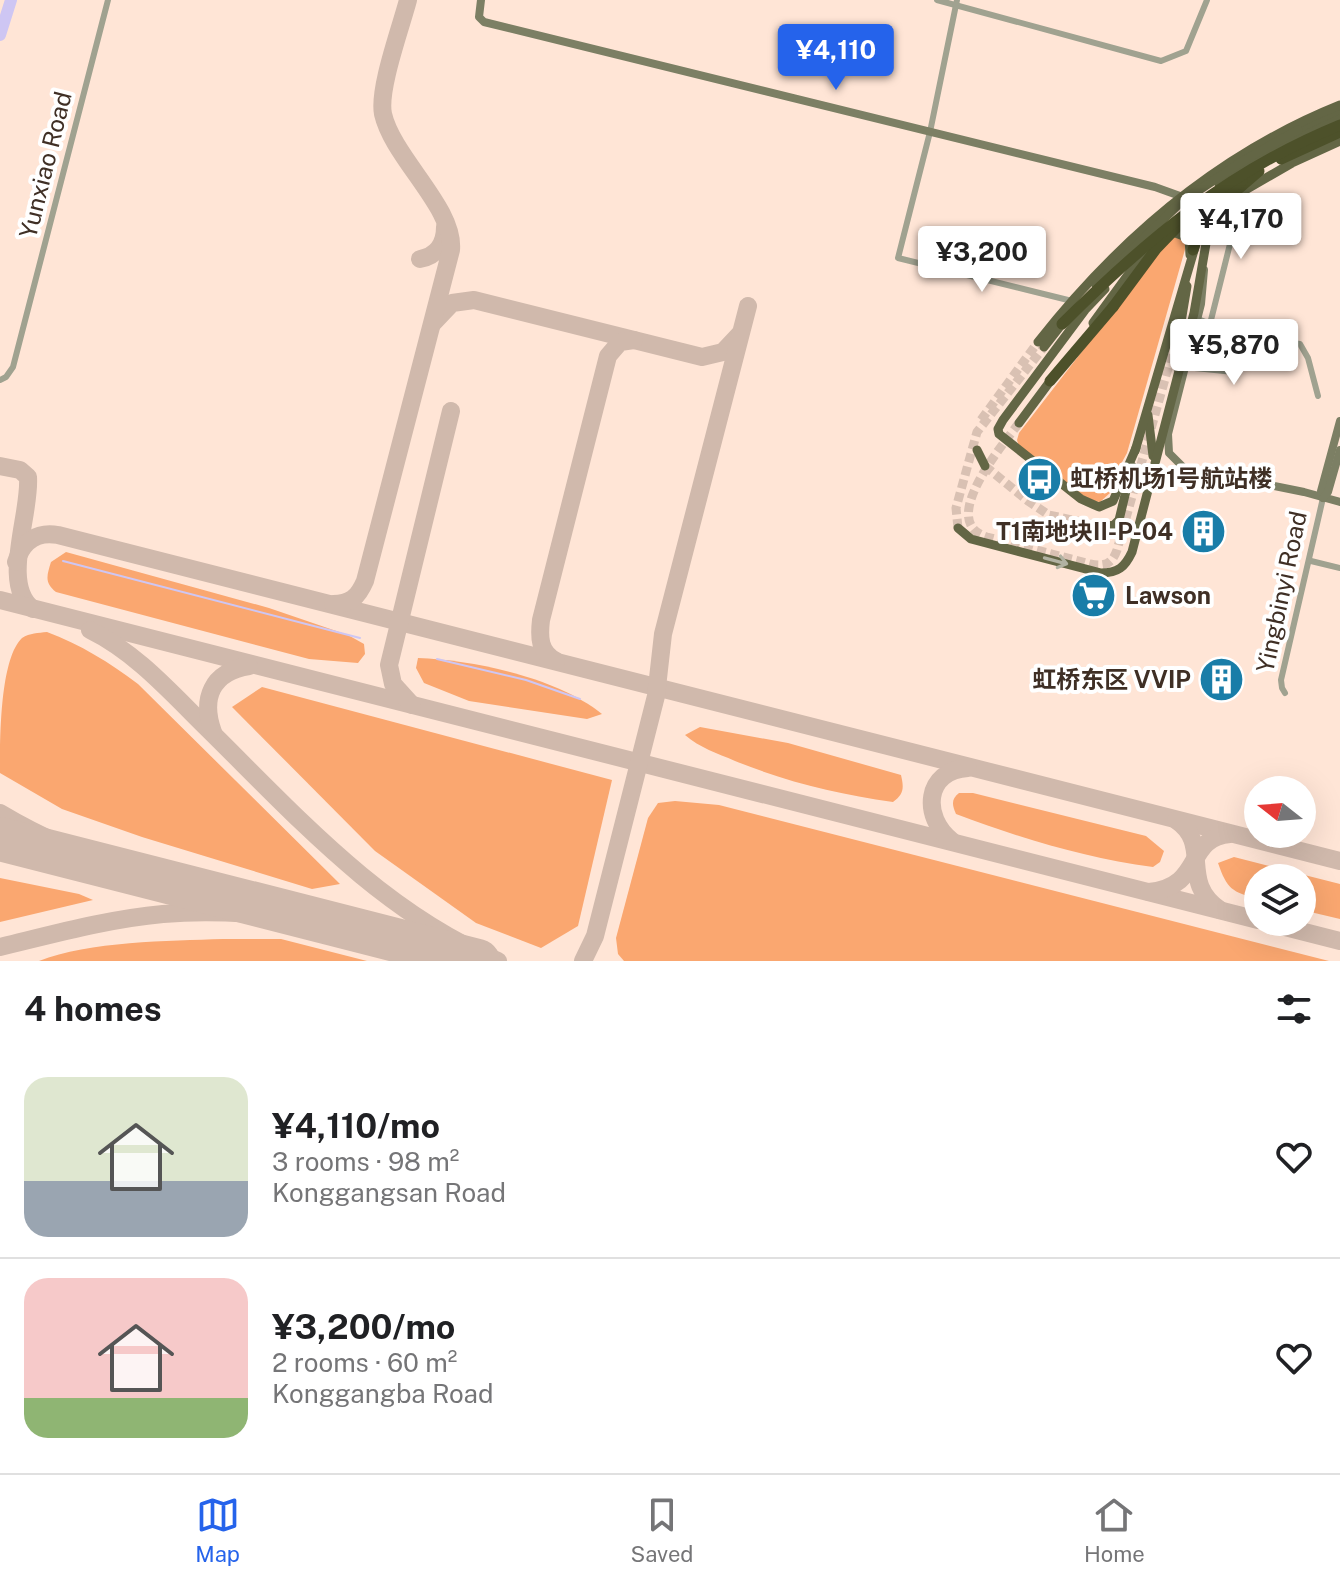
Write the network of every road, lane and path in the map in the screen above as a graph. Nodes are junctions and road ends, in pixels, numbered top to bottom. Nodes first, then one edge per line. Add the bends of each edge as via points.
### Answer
1 (108, 0) edge
2 (481, 0) edge
3 (937, 0) edge
4 (1207, 0) edge
5 (957, 3) edge
6 (1340, 105) edge
7 (1340, 112) edge
8 (1340, 122) edge
9 (930, 132) junction
10 (1340, 132) edge
11 (1340, 141) edge
12 (1259, 171) junction
13 (1234, 179) junction
14 (1244, 189) junction
15 (1180, 196) junction
16 (1218, 214) junction
17 (1155, 238) junction
18 (1198, 252) junction
19 (1188, 266) junction
20 (1072, 301) junction
21 (1198, 319) junction
22 (1181, 322) tunnel mouth
23 (1062, 324) junction
24 (1210, 324) junction
25 (1273, 350) junction
26 (1044, 365) junction
27 (1185, 367) junction
28 (0, 380) edge
29 (1050, 381) junction
30 (1318, 396) dead end
31 (1148, 408) junction
32 (1340, 421) edge
33 (1019, 423) tunnel mouth
34 (1136, 448) junction
35 (977, 450) dead end
36 (1340, 450) edge
37 (1154, 463) junction
38 (985, 466) tunnel mouth
39 (1324, 494) junction
40 (1340, 495) edge
41 (1340, 502) edge
42 (1105, 527) dead end
43 (958, 528) dead end
44 (1311, 561) junction
45 (1340, 568) edge
46 (1285, 693) dead end

1 - 28 street, Yunxiao Road via 13,367
2 - 9 street via 480,20
3 - 5 street
4 - 5 street via 1186,51 1161,61
5 - 9 street
6 - 15 main road via 1238,155
7 - 23 main road, bridge via 1243,161 1181,202
8 - 13 highway, bridge
8 - 17 main road via 1281,146 1229,177
9 - 15 street
9 - 20 street via 898,258
10 - 12 highway
11 - 14 main road
12 - 16 highway
12 - 18 highway via 1210,209 1200,228
13 - 23 highway, bridge via 1170,224
13 - 29 highway, bridge via 1169,235
14 - 16 main road
14 - 24 street
15 - 20 main road
16 - 18 main road via 1201,234
17 - 19 main road via 1175,231 1189,238
17 - 26 main road via 1085,310
17 - 29 main road
18 - 19 main road
18 - 21 street via 1205,277
18 - 22 main road
18 - 37 main road via 1194,313
19 - 31 main road
20 - 23 main road via 1041,344
20 - 26 main road
21 - 24 street
21 - 27 street
24 - 25 street
25 - 27 street via 1234,372
25 - 30 street via 1300,344
26 - 34 main road via 1000,425 1003,439 1087,504 1099,507 1113,501
27 - 39 street via 1167,444 1174,459 1184,468
29 - 33 main road
31 - 34 main road
31 - 37 main road
32 - 39 street, Yingbinyi Road
34 - 42 main road via 1119,520
35 - 38 main road
36 - 39 street, Yingbinyi Road
43 -> 37 main road via 971,539 1101,573 1116,572 1132,552
39 - 40 street
39 - 41 street
39 - 44 street, Yingbinyi Road
44 - 45 street
44 - 46 street, Yingbinyi Road via 1281,680

